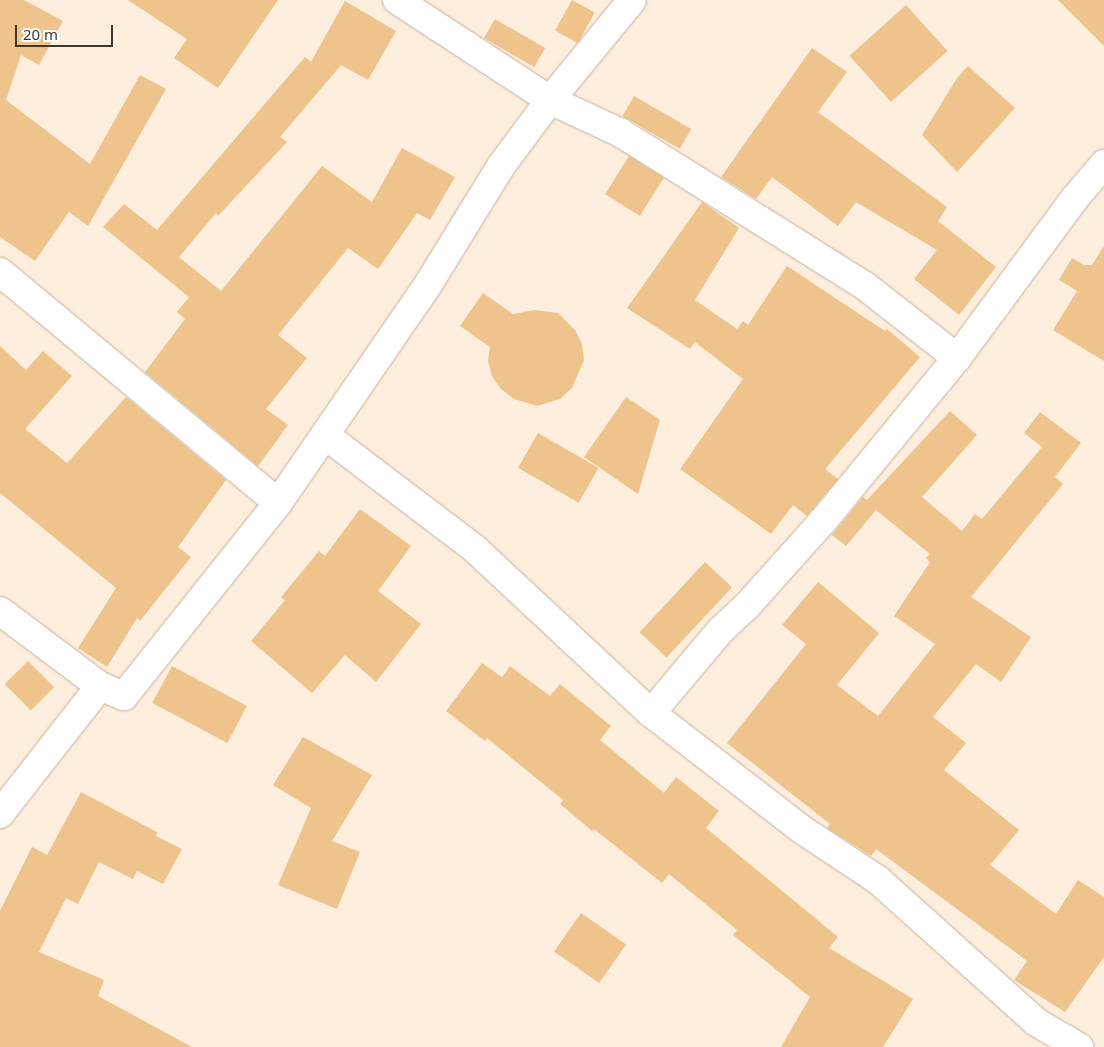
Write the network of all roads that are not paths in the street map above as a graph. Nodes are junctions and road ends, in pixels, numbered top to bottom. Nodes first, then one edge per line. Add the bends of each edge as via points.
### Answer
1 (397, 0) edge
2 (632, 0) edge
3 (550, 100) junction
4 (1104, 164) edge
5 (0, 272) edge
6 (957, 358) junction
7 (325, 435) junction
8 (278, 503) junction
9 (0, 611) edge
10 (100, 686) junction
11 (651, 713) junction
12 (0, 814) edge
13 (1079, 1047) edge

1 - 3 street
2 - 3 street
3 - 6 street via 621,134 708,186 865,286
3 - 7 street via 501,166 429,283
4 - 6 street via 1075,198
5 - 8 street
6 - 11 street via 823,521 720,630
7 - 8 street
7 - 11 street via 475,550
8 - 10 street via 124,696
9 - 10 street
10 - 12 street
11 - 13 street via 779,812 878,880 1036,1022

